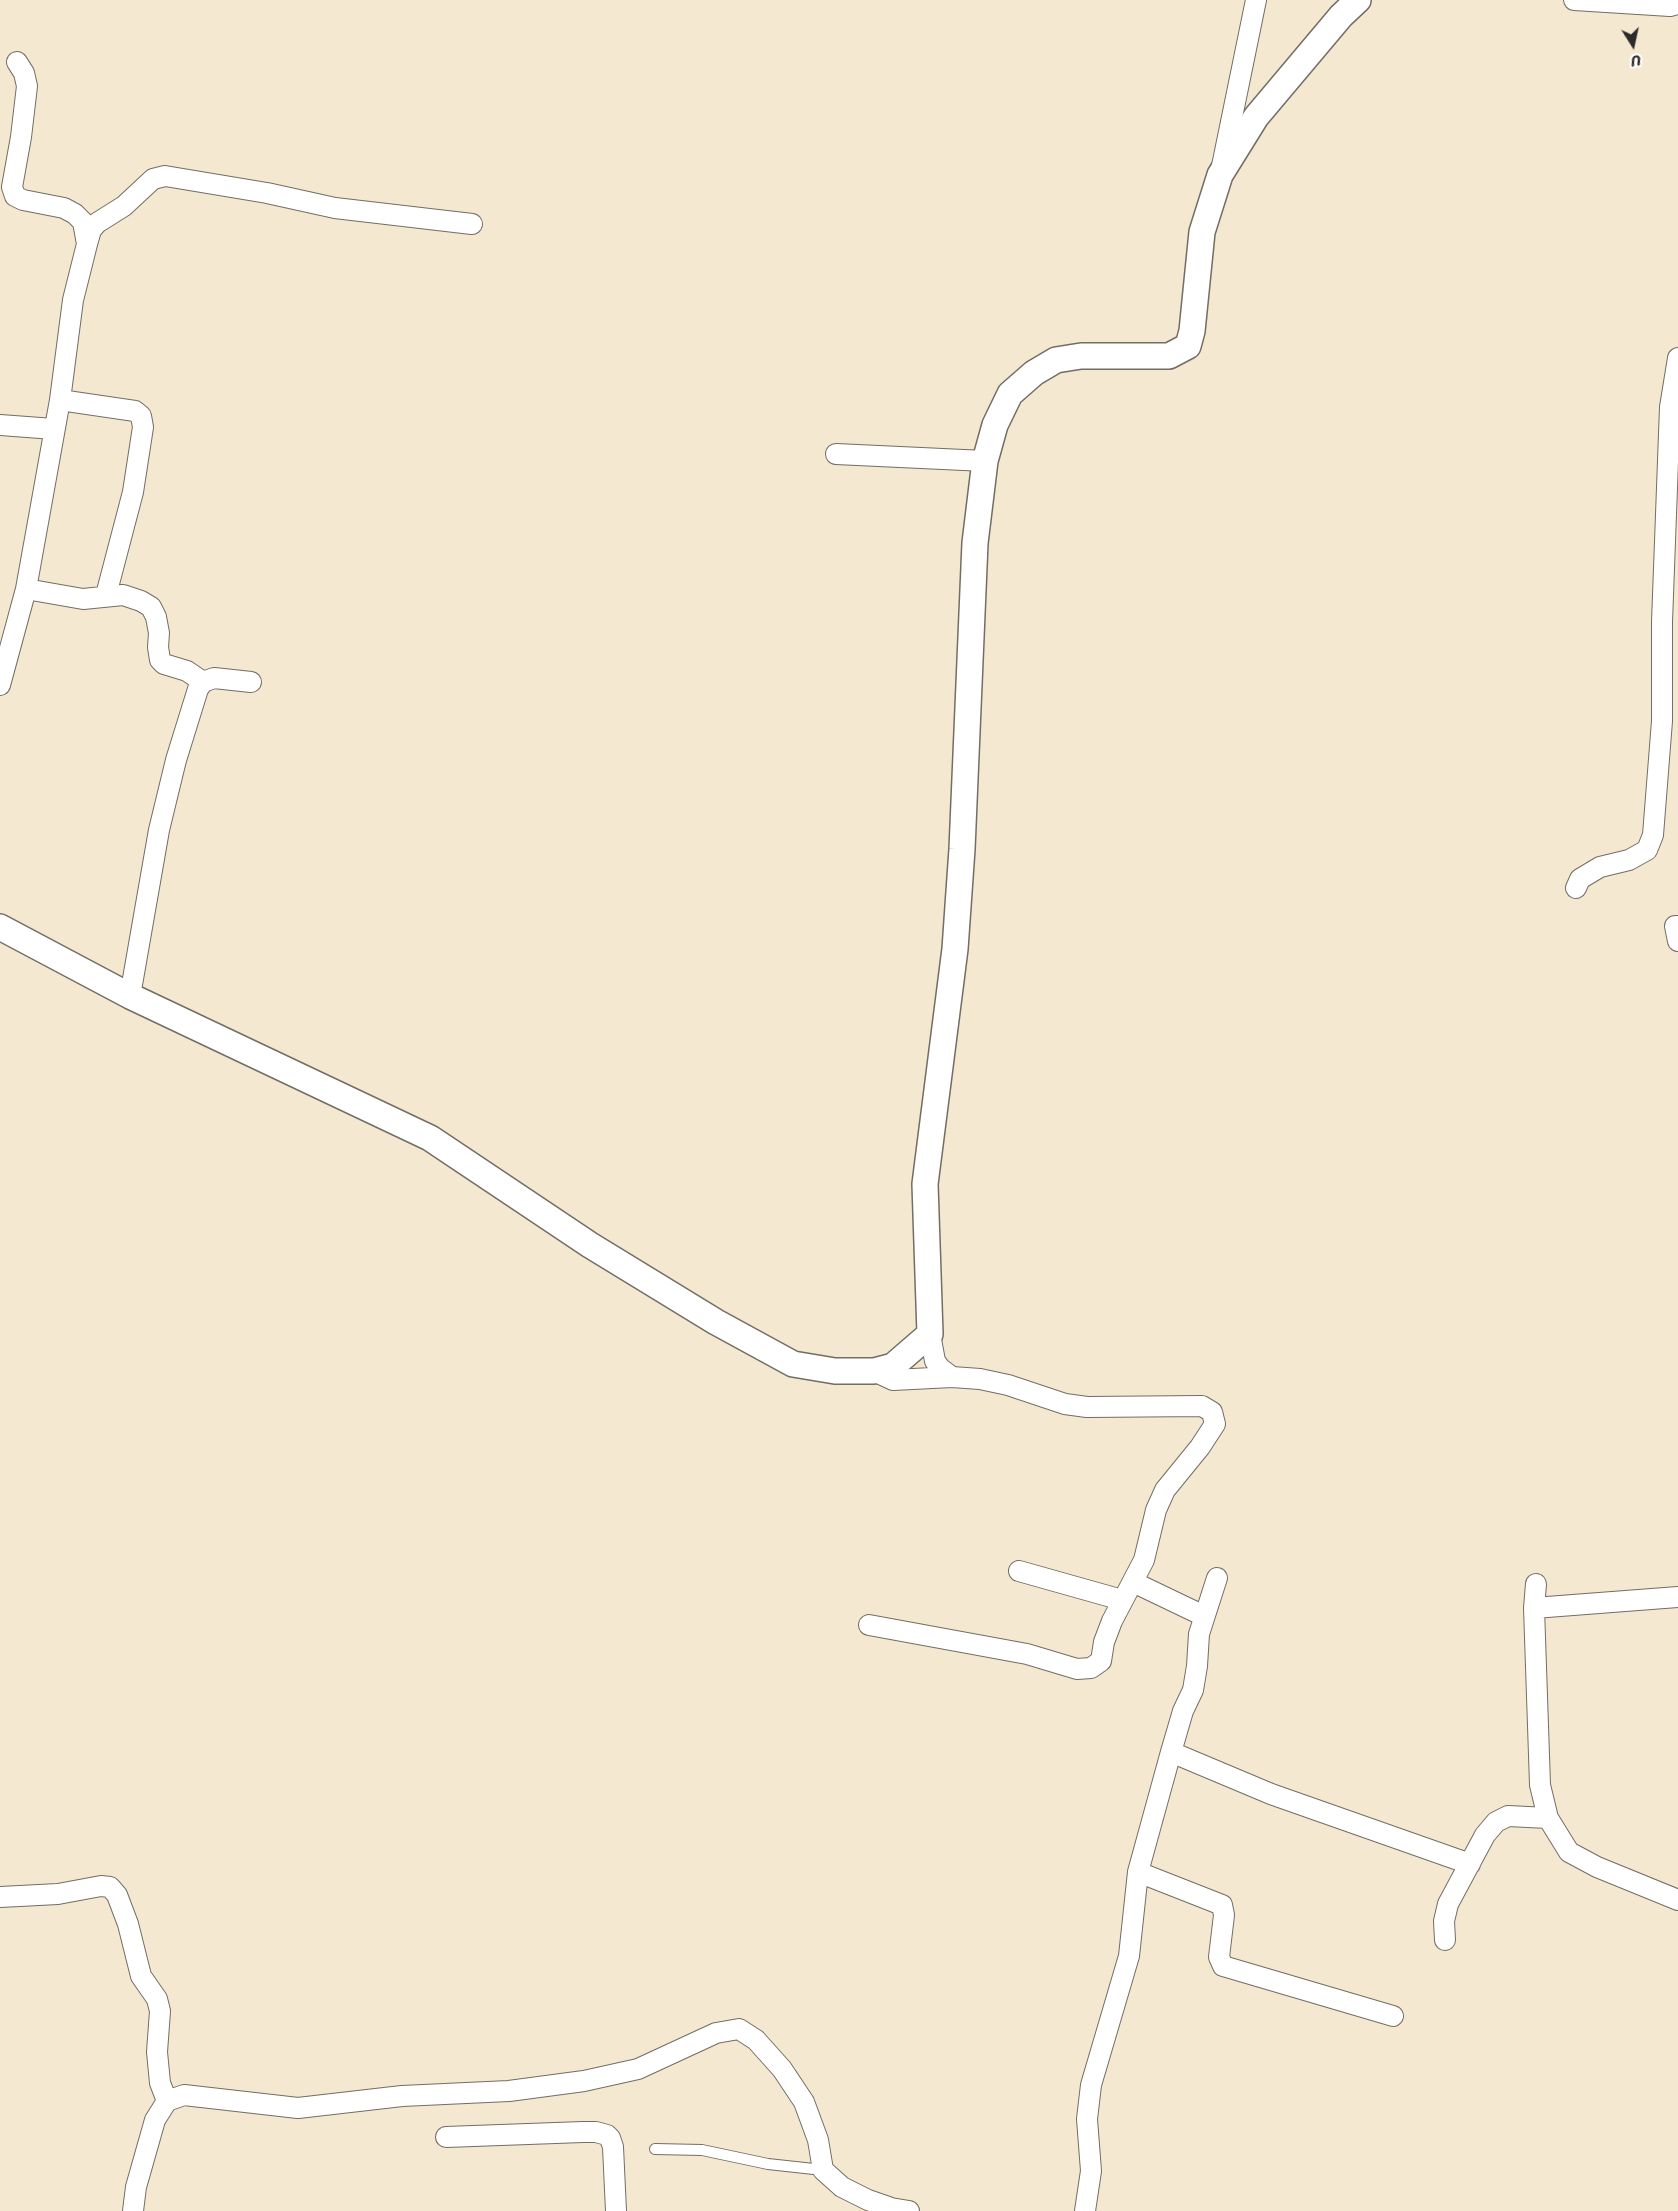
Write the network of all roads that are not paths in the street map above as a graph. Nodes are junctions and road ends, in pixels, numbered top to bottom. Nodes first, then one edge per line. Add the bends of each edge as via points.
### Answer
1 (1256, 0) edge
2 (1358, 0) edge
3 (1574, 0) edge
4 (1678, 4) edge
5 (17, 62) dead end
6 (1220, 175) junction
7 (472, 224) dead end
8 (87, 244) junction
9 (1678, 358) edge
10 (60, 400) junction
11 (0, 425) edge
12 (54, 430) junction
13 (836, 454) dead end
14 (985, 461) junction
15 (1672, 480) edge
16 (26, 589) junction
17 (106, 595) junction
18 (203, 682) junction
19 (251, 682) dead end
20 (0, 685) edge
21 (1576, 888) dead end
22 (0, 926) edge
23 (1678, 926) edge
24 (1678, 940) edge
25 (130, 996) junction
26 (930, 1334) junction
27 (874, 1371) junction
28 (952, 1377) junction
29 (1019, 1571) dead end
30 (1217, 1578) dead end
31 (1536, 1584) dead end
32 (1141, 1586) junction
33 (1678, 1597) edge
34 (1122, 1600) junction
35 (1534, 1608) junction
36 (1202, 1615) junction
37 (869, 1625) dead end
38 (1171, 1752) junction
39 (1548, 1818) junction
40 (1470, 1864) junction
41 (1138, 1872) junction
42 (0, 1897) edge
43 (1678, 1900) edge
44 (1445, 1940) dead end
45 (1393, 2016) dead end
46 (167, 2101) junction
47 (446, 2138) dead end
48 (655, 2149) dead end
49 (822, 2170) junction
50 (133, 2211) edge
51 (616, 2211) edge
52 (909, 2211) edge
53 (1084, 2211) edge

1 - 6 street
2 - 6 street via 1256,117
3 - 4 street
5 - 8 street via 24,73 26,86 12,187 15,196 76,214 83,222
6 - 14 street via 1202,232 1188,346 1168,356 1081,356 1056,360 1010,394
7 - 8 street via 335,208 165,176 152,180 124,206 97,223
8 - 10 street via 73,300
9 - 15 street via 1670,407
10 - 12 street
10 - 17 street via 135,410 141,416 143,427 133,492
11 - 12 street
12 - 16 street
13 - 14 street
14 - 26 street via 975,543 955,949 926,1184
15 - 21 street via 1662,622 1662,721 1653,835 1647,850 1629,860 1600,867 1580,879
16 - 17 street via 83,599
16 - 20 street
17 - 18 street via 124,594 151,607 159,633 160,660 187,671
18 - 19 street via 214,678
18 - 25 street via 176,760 159,830
22 - 25 street
23 - 24 street via 1675,926
25 - 27 street via 430,1138 590,1245 716,1322 793,1364 835,1372
26 - 27 street via 893,1366
26 - 28 street via 935,1361
27 - 28 street via 892,1380
28 - 32 street via 1008,1385 1057,1402 1087,1407 1202,1406 1212,1412 1215,1424 1165,1490 1156,1510
29 - 34 street
30 - 36 street
31 - 35 street
32 - 34 street
32 - 36 street
33 - 35 street
34 - 37 street via 1104,1642 1101,1661 1091,1668 1077,1669 1027,1654
35 - 39 street via 1540,1785
36 - 38 street via 1193,1690
38 - 40 street via 1271,1794
38 - 41 street
39 - 40 street via 1508,1816 1496,1822 1485,1835
39 - 43 street via 1569,1852
40 - 44 street via 1448,1904 1444,1921
41 - 45 street via 1222,1905 1224,1915 1219,1957 1223,1966
41 - 53 street via 1129,1956 1091,2085 1087,2119 1092,2171
42 - 46 street via 58,1894 101,1886 110,1887 117,1894 142,1976 157,1999 160,2011 157,2052 160,2082
46 - 49 street via 184,2095 298,2108 402,2096 509,2091 584,2081 638,2069 716,2033 739,2029 756,2040 782,2069 804,2102 818,2140
46 - 50 street via 155,2120 136,2187
47 - 51 street via 583,2132 607,2135 613,2147
48 - 49 lane via 702,2150 768,2164
49 - 52 street via 837,2184 868,2200

